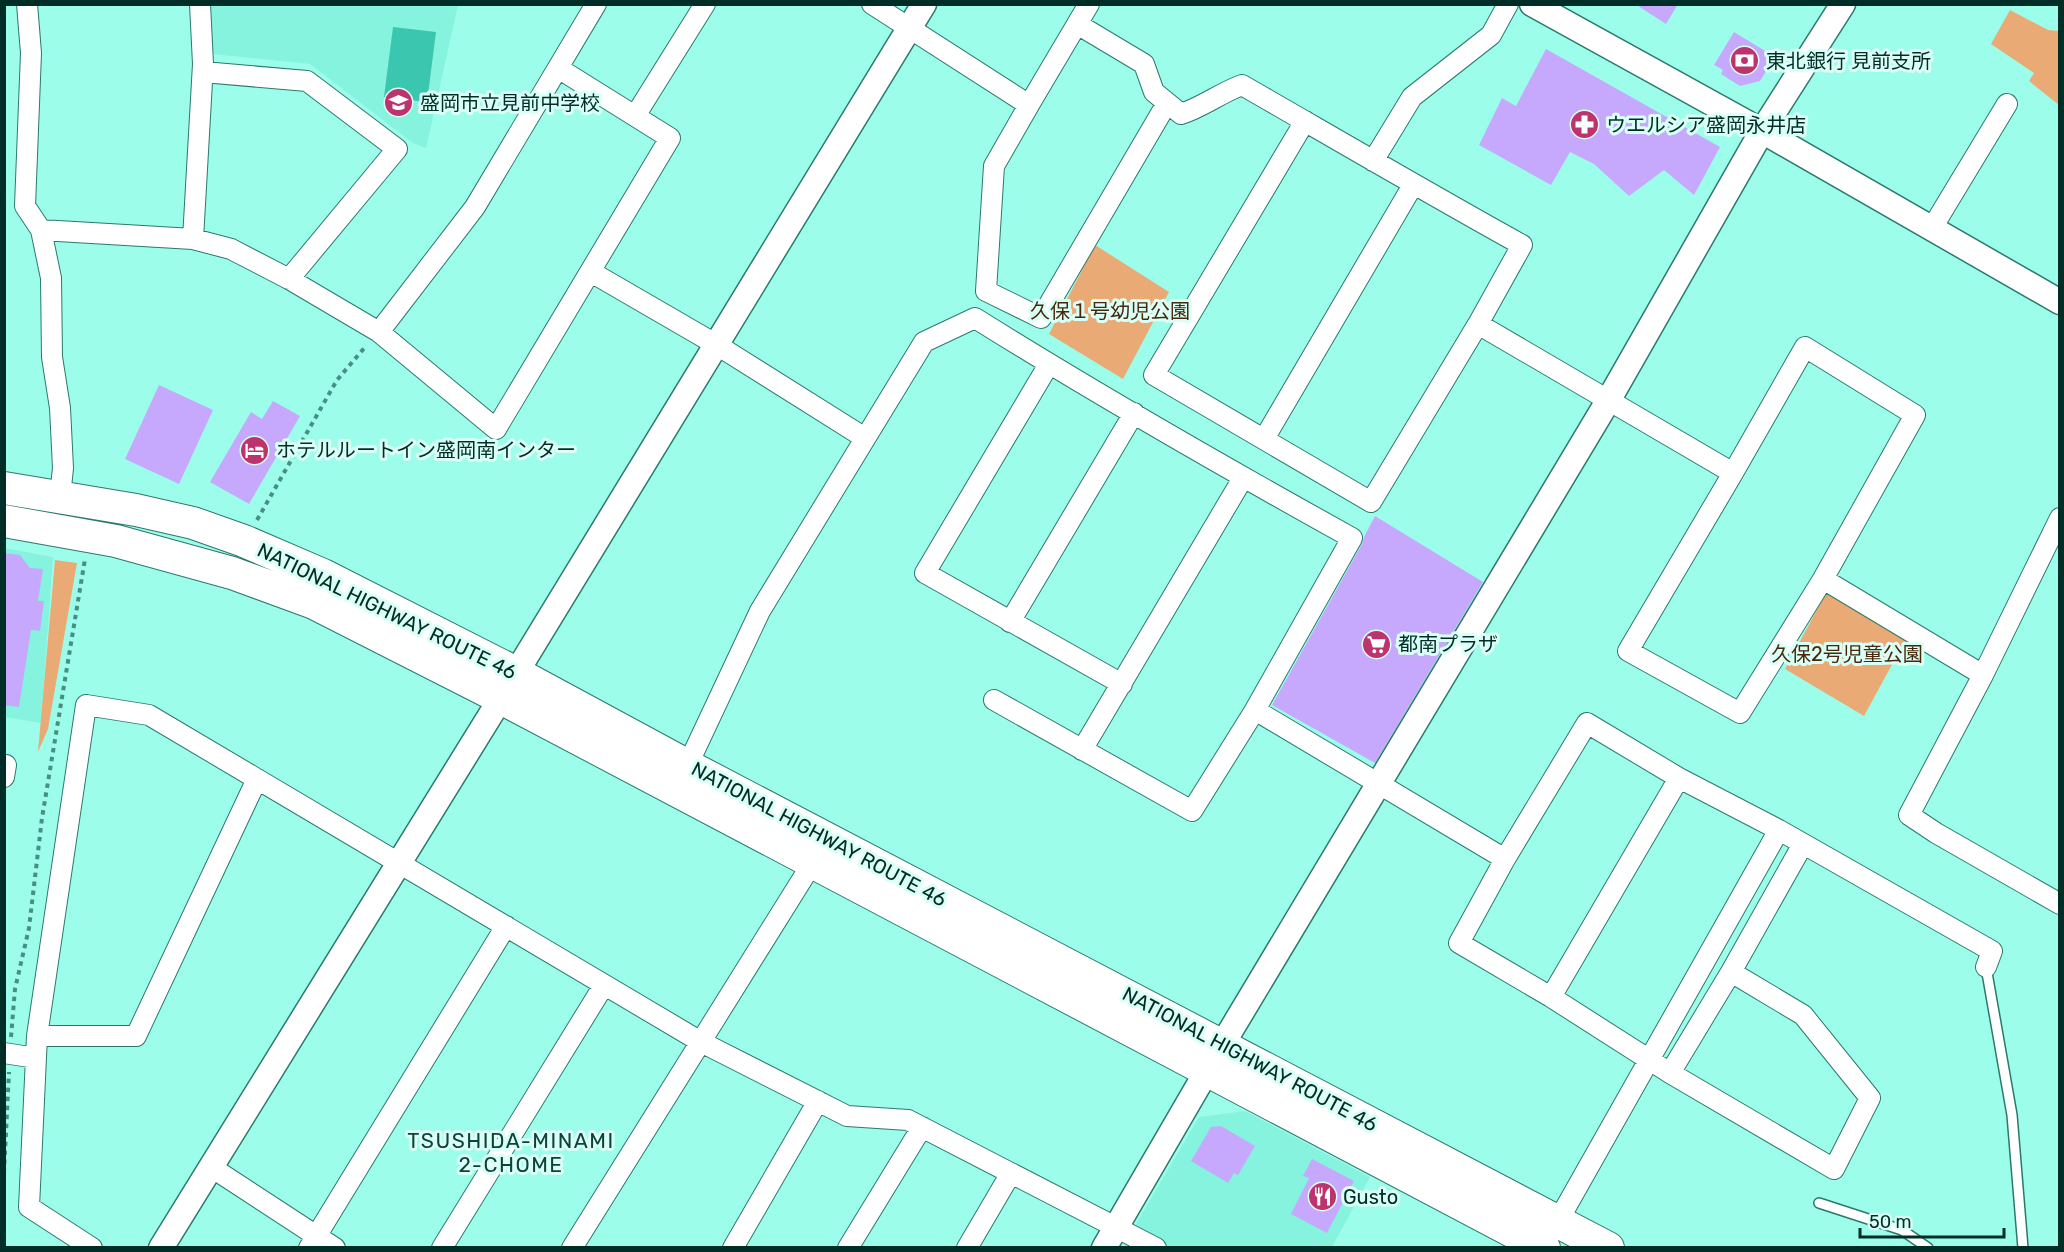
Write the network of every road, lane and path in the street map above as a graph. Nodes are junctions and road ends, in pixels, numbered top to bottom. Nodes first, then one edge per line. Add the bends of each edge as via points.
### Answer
1 (27, 4) edge
2 (200, 4) edge
3 (596, 4) edge
4 (705, 4) edge
5 (872, 4) edge
6 (924, 4) edge
7 (1089, 4) edge
8 (1508, 4) edge
9 (1532, 4) edge
10 (1843, 4) edge
11 (1077, 24) junction
12 (910, 27) junction
13 (558, 68) junction
14 (203, 72) junction
15 (1167, 103) junction
16 (2007, 104) dead end
17 (1029, 105) junction
18 (636, 116) junction
19 (1305, 121) junction
20 (1762, 131) junction
21 (1373, 161) junction
22 (1413, 185) junction
23 (1932, 228) junction
24 (41, 230) junction
25 (193, 239) junction
26 (591, 272) junction
27 (290, 279) junction
28 (2060, 302) edge
29 (1478, 324) junction
30 (379, 332) junction
31 (717, 345) junction
32 (1049, 364) junction
33 (1608, 401) junction
34 (1134, 413) junction
35 (865, 438) junction
36 (1264, 439) junction
37 (1733, 473) junction
38 (1243, 478) junction
39 (4, 488) edge
40 (60, 497) junction
41 (2060, 518) edge
42 (4, 521) edge
43 (248, 525) dead end
44 (85, 557) dead end
45 (1823, 579) junction
46 (1010, 622) junction
47 (1983, 675) junction
48 (1122, 684) junction
49 (508, 686) junction
50 (994, 700) dead end
51 (1255, 710) junction
52 (1082, 750) junction
53 (4, 765) edge
54 (4, 777) edge
55 (681, 778) junction
56 (1678, 778) junction
57 (257, 779) junction
58 (1379, 783) junction
59 (1779, 830) junction
60 (1803, 844) junction
61 (1505, 859) junction
62 (399, 862) junction
63 (813, 862) junction
64 (2060, 904) edge
65 (506, 926) junction
66 (1986, 967) joint
67 (1731, 972) junction
68 (604, 985) junction
69 (1551, 997) junction
70 (37, 1035) junction
71 (701, 1042) junction
72 (7, 1053) edge
73 (36, 1058) junction
74 (1215, 1058) junction
75 (1649, 1060) junction
76 (1670, 1073) junction
77 (818, 1101) junction
78 (922, 1127) junction
79 (211, 1167) junction
80 (4, 1173) edge
81 (1011, 1173) junction
82 (1819, 1203) dead end
83 (1558, 1221) junction
84 (1116, 1227) junction
85 (312, 1241) edge
86 (92, 1248) edge
87 (161, 1248) edge
88 (335, 1248) edge
89 (442, 1248) edge
90 (572, 1248) edge
91 (733, 1248) edge
92 (848, 1248) edge
93 (967, 1248) edge
94 (1104, 1248) edge
95 (1156, 1248) edge
96 (1544, 1248) edge
97 (1608, 1248) edge
98 (1928, 1248) edge
99 (2023, 1248) edge

1 - 24 street via 31,53 25,206
2 - 14 street
3 - 13 street
4 - 18 street
5 - 12 street
6 - 12 street
7 - 11 street
8 - 21 street via 1491,35 1412,97
9 - 20 street
10 - 20 street
11 - 15 street via 1144,64 1154,92
11 - 17 street
12 - 17 street
12 - 31 street
13 - 18 street
13 - 30 street via 475,207
14 - 25 street
14 - 27 street via 307,81 397,149
15 - 17 street via 1041,318 986,291 994,166
15 - 19 street via 1181,114 1242,85
16 - 23 street
18 - 26 street via 670,138
19 - 21 street
19 - 36 street via 1154,375
20 - 23 street
20 - 33 street
21 - 22 street
22 - 29 street via 1522,245
22 - 36 street
23 - 28 street
24 - 25 street
24 - 40 street via 51,278 52,357 63,468
25 - 27 street via 231,249
26 - 30 street via 496,429
26 - 31 street
27 - 30 street
29 - 33 street
29 - 36 street via 1371,502
30 - 43 path via 337,380 256,521
31 - 35 street
31 - 49 street
32 - 34 street
32 - 35 street via 975,318 924,342
32 - 46 street via 925,573
33 - 37 street
33 - 58 street
34 - 38 street
34 - 46 street
35 - 55 street via 760,610
37 - 45 street via 1805,347 1915,415
37 - 45 street via 1628,651 1740,713
38 - 48 street
38 - 51 street via 1352,538
39 - 40 highway, NATIONAL HIGHWAY ROUTE 46
40 - 49 highway, NATIONAL HIGHWAY ROUTE 46 via 136,510 244,541 323,575
41 - 47 street
42 - 49 highway, NATIONAL HIGHWAY ROUTE 46 via 116,541 232,573 314,603
44 - 72 path
45 - 47 street
46 - 48 street
47 - 64 street via 1910,815
48 - 52 street
49 - 55 highway, NATIONAL HIGHWAY ROUTE 46
49 - 62 street
50 - 52 street
51 - 52 street via 1192,811
51 - 58 street
53 - 54 street
55 - 63 highway, NATIONAL HIGHWAY ROUTE 46
55 - 74 highway, NATIONAL HIGHWAY ROUTE 46
56 - 59 street
56 - 61 street via 1587,723
56 - 69 street
57 - 62 street
57 - 70 street via 136,1036
57 - 70 street via 149,715 86,705
58 - 61 street
58 - 74 street
59 - 60 street
59 - 75 street
60 - 66 street via 1992,951
60 - 67 street
61 - 69 street via 1459,943
62 - 65 street
62 - 79 street
63 - 71 street
63 - 74 highway, NATIONAL HIGHWAY ROUTE 46
65 - 68 street
65 - 85 street
66 - 99 lane via 2012,1115
67 - 76 street
67 - 76 street via 1803,1015 1870,1098 1834,1169
68 - 71 street
68 - 89 street
69 - 75 street
70 - 73 street
71 - 77 street
71 - 90 street
72 - 73 street
72 - 80 path
73 - 86 street via 29,1207
74 - 83 highway, NATIONAL HIGHWAY ROUTE 46
74 - 84 street
74 - 96 highway, NATIONAL HIGHWAY ROUTE 46
75 - 76 street
75 - 83 street
77 - 78 street via 847,1116 908,1120
77 - 91 street
78 - 81 street
78 - 92 street
79 - 85 street
79 - 87 street
81 - 84 street
81 - 93 street
82 - 98 lane via 1902,1230
83 - 97 highway, NATIONAL HIGHWAY ROUTE 46
84 - 94 street
84 - 95 street
85 - 88 street

